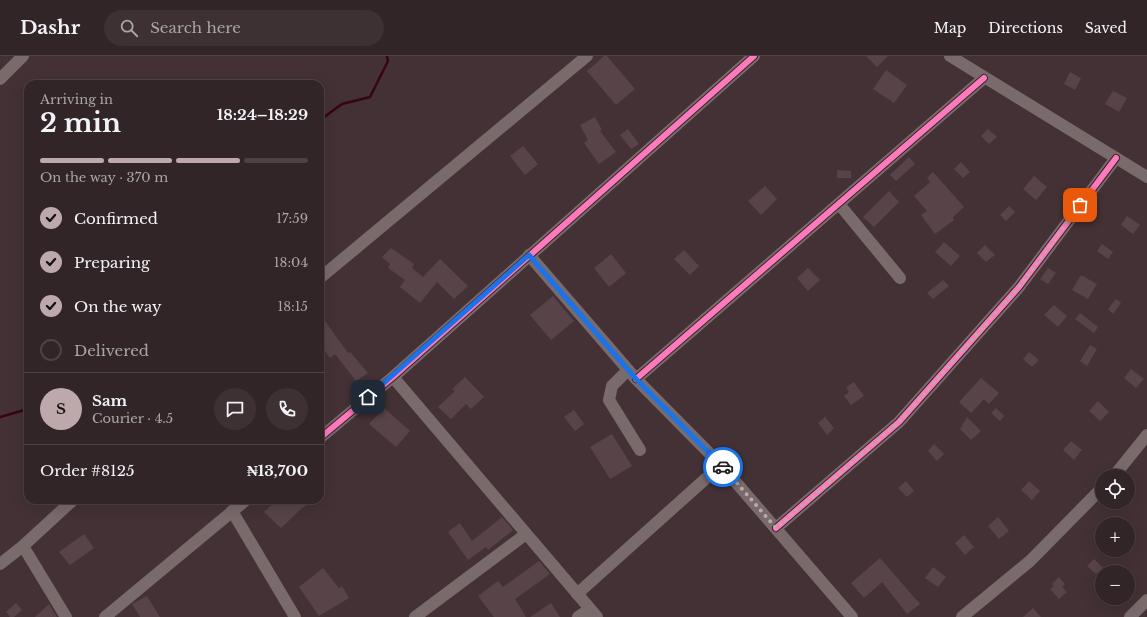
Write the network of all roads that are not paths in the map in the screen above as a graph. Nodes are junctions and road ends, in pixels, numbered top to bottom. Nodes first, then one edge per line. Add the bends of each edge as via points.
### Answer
1 (587, 56) edge
2 (754, 56) edge
3 (950, 56) edge
4 (19, 57) edge
5 (984, 78) junction
6 (0, 79) edge
7 (1116, 158) junction
8 (1147, 177) edge
9 (838, 204) junction
10 (529, 255) junction
11 (324, 275) edge
12 (900, 278) dead end
13 (628, 370) junction
14 (393, 377) junction
15 (636, 379) junction
16 (324, 435) edge
17 (1147, 435) edge
18 (640, 450) dead end
19 (721, 465) junction
20 (1120, 469) edge
21 (1095, 495) edge
22 (69, 504) edge
23 (241, 504) edge
24 (232, 511) junction
25 (776, 528) junction
26 (526, 534) junction
27 (23, 546) junction
28 (0, 564) edge
29 (577, 594) junction
30 (1147, 600) edge
31 (594, 613) edge
32 (66, 617) edge
33 (105, 617) edge
34 (295, 617) edge
35 (415, 617) edge
36 (578, 617) edge
37 (852, 617) edge
38 (962, 617) edge
39 (1130, 617) edge

1 - 11 street
2 - 10 street
3 - 5 street
4 - 6 street
5 - 7 street
5 - 9 street
7 - 8 street
7 - 25 street via 1019,287 899,422
9 - 12 street
9 - 15 street
10 - 13 street
10 - 14 street
13 - 15 street
13 - 18 street via 612,386 610,400
14 - 16 street
14 - 26 street
15 - 19 street
17 - 20 street
19 - 25 street
19 - 29 street
21 - 38 street via 1030,561
22 - 27 street
23 - 24 street
24 - 33 street
24 - 34 street
25 - 37 street
26 - 29 street
26 - 35 street
27 - 28 street
27 - 32 street
29 - 31 street
30 - 39 street
31 - 36 street

